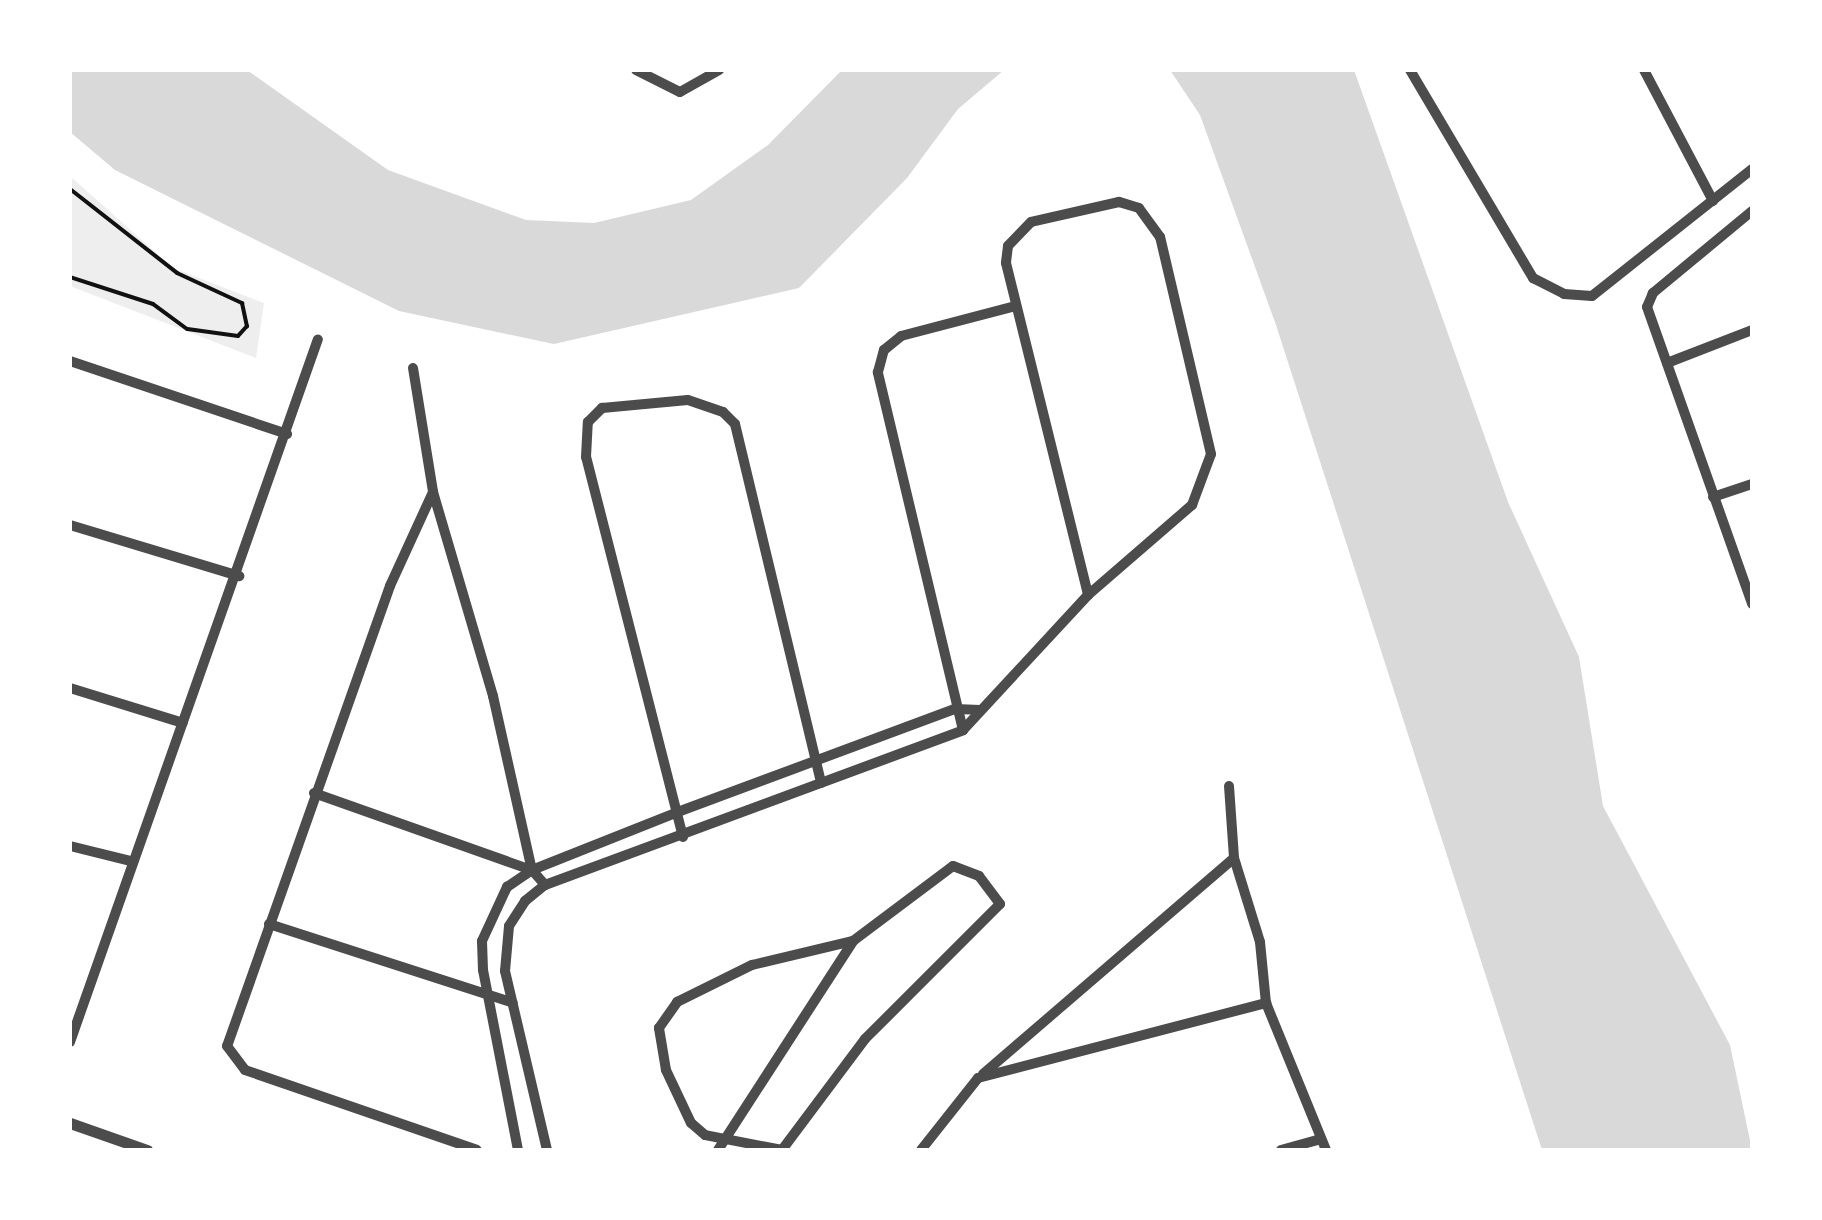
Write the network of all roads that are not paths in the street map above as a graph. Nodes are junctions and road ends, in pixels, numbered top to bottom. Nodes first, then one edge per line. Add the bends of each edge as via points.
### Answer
1 (636, 70) edge
2 (719, 70) edge
3 (1410, 70) edge
4 (1644, 70) edge
5 (1752, 169) edge
6 (1714, 202) junction
7 (1752, 212) edge
8 (1016, 306) junction
9 (1752, 330) edge
10 (318, 339) dead end
11 (70, 361) edge
12 (1668, 363) junction
13 (412, 368) dead end
14 (288, 434) junction
15 (1752, 484) edge
16 (433, 492) junction
17 (1714, 498) junction
18 (70, 526) edge
19 (239, 576) junction
20 (1088, 595) junction
21 (1752, 604) edge
22 (70, 688) edge
23 (956, 709) junction
24 (980, 710) junction
25 (183, 723) junction
26 (964, 730) junction
27 (816, 762) junction
28 (821, 783) junction
29 (1228, 786) dead end
30 (314, 793) junction
31 (675, 813) junction
32 (683, 837) junction
33 (70, 846) edge
34 (1234, 858) junction
35 (132, 862) junction
36 (532, 870) junction
37 (545, 885) junction
38 (268, 924) junction
39 (854, 941) junction
40 (488, 998) junction
41 (513, 1004) junction
42 (1266, 1004) junction
43 (76, 1005) edge
44 (70, 1042) edge
45 (978, 1078) junction
46 (70, 1123) edge
47 (726, 1138) junction
48 (1323, 1144) edge
49 (546, 1148) edge
50 (147, 1150) edge
51 (478, 1150) edge
52 (518, 1150) edge
53 (533, 1150) edge
54 (718, 1150) edge
55 (782, 1150) edge
56 (921, 1150) edge
57 (1281, 1150) edge

1 - 2 street via 667,90 689,91
3 - 6 street via 1532,278 1564,294 1592,296
4 - 6 street
5 - 6 street
7 - 12 street via 1648,299
8 - 20 street
8 - 20 street via 1006,263 1018,230 1119,202 1151,220 1211,454 1192,505
8 - 23 street via 901,336 884,350 878,372
9 - 12 street
10 - 14 street
11 - 14 street
12 - 17 street
13 - 16 street
14 - 19 street
15 - 17 street
16 - 30 street via 399,562
16 - 36 street via 493,696
17 - 21 street
18 - 19 street
19 - 25 street
20 - 24 street
22 - 25 street
23 - 24 street
23 - 26 street
23 - 27 street
24 - 26 street
25 - 35 street
26 - 28 street
27 - 28 street
27 - 31 street
27 - 31 street via 734,424 722,412 688,400 602,408 588,422 586,457
28 - 32 street
29 - 34 street
30 - 36 street
30 - 38 street
31 - 32 street
31 - 36 street
32 - 37 street
33 - 35 street
34 - 42 street via 1260,942
34 - 45 street
35 - 43 street
36 - 37 street
36 - 40 street via 507,887 490,914 482,941
37 - 41 street via 509,926 505,971
38 - 40 street
38 - 51 street via 227,1034 236,1064
39 - 47 street
39 - 47 street via 752,965 677,1002 659,1028 666,1070 691,1123 705,1135
39 - 55 street via 953,866 979,876 1000,904 865,1039
40 - 41 street
40 - 52 street
41 - 49 street
42 - 45 street
42 - 48 street
43 - 44 street
45 - 56 street
46 - 50 street
47 - 54 street
47 - 55 street
48 - 57 street
49 - 53 street

